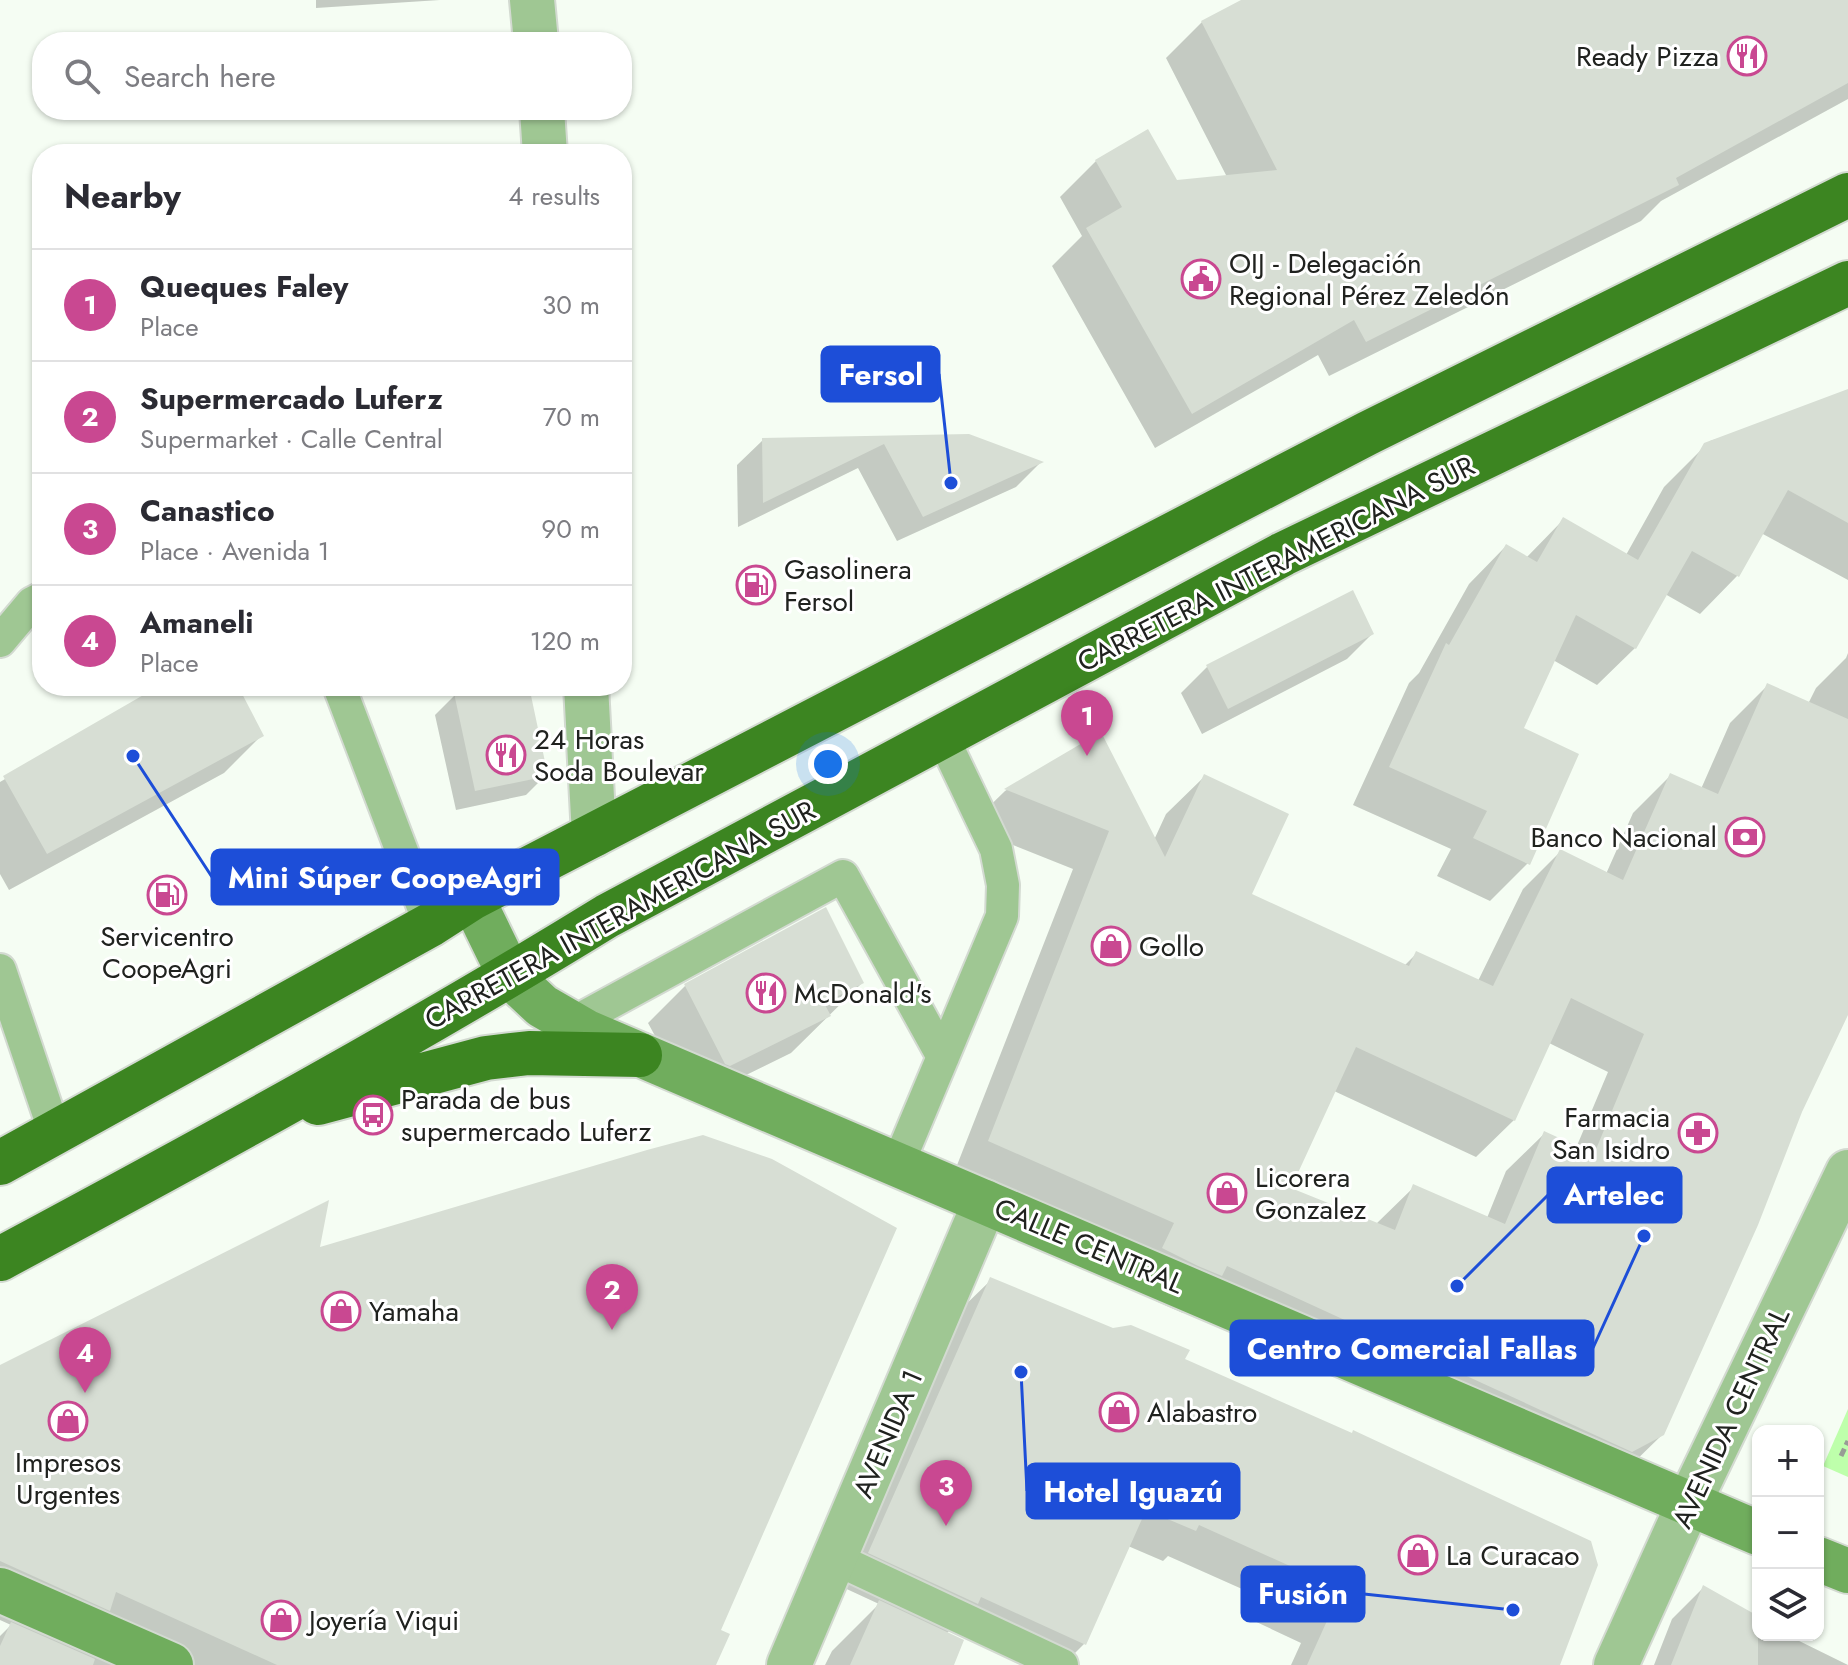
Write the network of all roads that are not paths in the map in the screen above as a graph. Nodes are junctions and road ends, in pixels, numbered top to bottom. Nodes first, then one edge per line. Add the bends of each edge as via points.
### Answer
1 (532, 0) edge
2 (535, 32) edge
3 (543, 120) edge
4 (544, 144) edge
5 (1848, 195) edge
6 (1848, 283) edge
7 (32, 603) edge
8 (0, 641) edge
9 (343, 696) edge
10 (587, 696) edge
11 (943, 738) junction
12 (594, 835) junction
13 (472, 898) junction
14 (430, 925) junction
15 (0, 970) edge
16 (510, 976) junction
17 (571, 1024) junction
18 (640, 1055) junction
19 (943, 1057) junction
20 (269, 1115) junction
21 (55, 1133) junction
22 (0, 1163) edge
23 (898, 1164) junction
24 (1848, 1172) edge
25 (985, 1202) junction
26 (0, 1259) edge
27 (1689, 1503) junction
28 (1752, 1530) edge
29 (836, 1559) junction
30 (1824, 1561) edge
31 (1848, 1571) edge
32 (0, 1590) edge
33 (171, 1665) edge
34 (789, 1665) edge
35 (1062, 1665) edge
36 (1616, 1665) edge

1 - 2 street
3 - 4 street
5 - 12 highway via 1368,433
6 - 11 highway, CARRETERA INTERAMERICANA SUR via 1283,554
7 - 8 lane
9 - 14 lane
10 - 12 street
11 - 16 highway, CARRETERA INTERAMERICANA SUR via 607,916
11 - 19 lane via 996,849 1003,885 1002,916
12 - 13 highway
13 - 14 highway
13 - 16 main road, CALLE CENTRAL
14 - 21 highway
15 - 21 lane
16 - 17 main road, CALLE CENTRAL
16 - 20 highway, CARRETERA INTERAMERICANA SUR
17 - 18 main road, CALLE CENTRAL
17 - 19 lane via 843,876
18 - 20 highway via 529,1053 486,1058
18 - 23 main road, CALLE CENTRAL
19 - 23 lane
20 - 26 highway, CARRETERA INTERAMERICANA SUR
21 - 22 highway
23 - 25 main road, CALLE CENTRAL
24 - 27 street, AVENIDA CENTRAL
25 - 27 main road, CALLE CENTRAL
25 - 29 street, AVENIDA 1
27 - 28 main road, CALLE CENTRAL
27 - 36 street, AVENIDA CENTRAL
29 - 34 street, AVENIDA 1
29 - 35 lane
30 - 31 main road
32 - 33 main road

